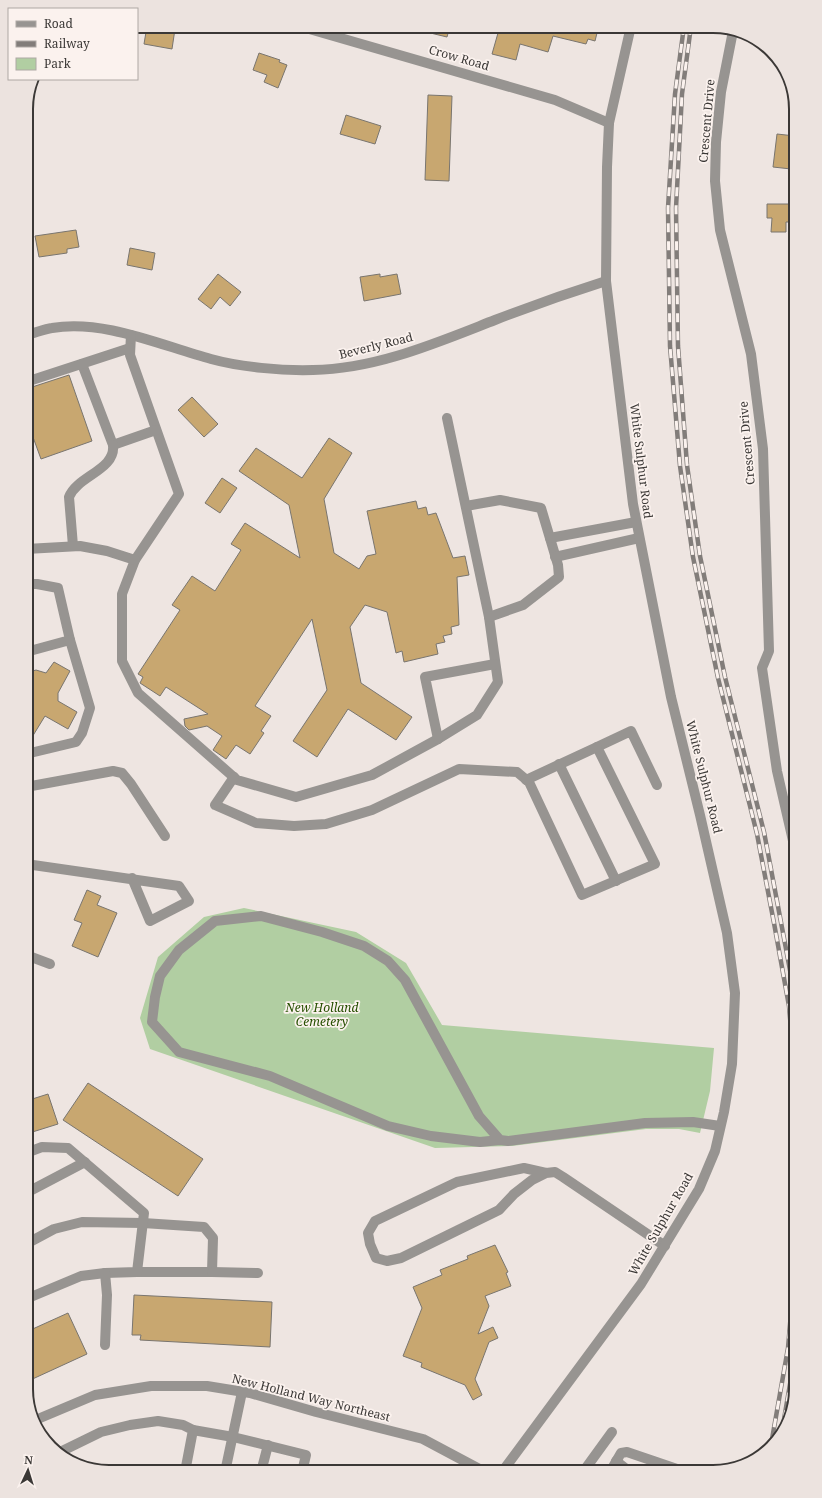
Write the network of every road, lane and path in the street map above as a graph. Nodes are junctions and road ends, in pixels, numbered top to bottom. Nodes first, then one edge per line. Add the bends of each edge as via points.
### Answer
1 (324, 33) edge
2 (629, 33) edge
3 (732, 35) edge
4 (609, 122) junction
5 (606, 281) junction
6 (33, 333) edge
7 (131, 335) junction
8 (130, 348) junction
9 (82, 364) junction
10 (33, 380) edge
11 (447, 418) dead end
12 (156, 430) junction
13 (113, 445) junction
14 (466, 506) junction
15 (636, 522) junction
16 (550, 538) junction
17 (639, 538) junction
18 (73, 546) junction
19 (33, 549) edge
20 (555, 557) junction
21 (134, 560) junction
22 (33, 584) edge
23 (489, 617) junction
24 (70, 640) junction
25 (33, 650) edge
26 (495, 664) junction
27 (438, 738) junction
28 (597, 747) junction
29 (33, 752) edge
30 (559, 764) junction
31 (234, 777) junction
32 (526, 780) junction
33 (657, 785) dead end
34 (33, 786) edge
35 (789, 812) edge
36 (165, 836) dead end
37 (33, 865) edge
38 (132, 878) junction
39 (616, 881) junction
40 (33, 958) edge
41 (50, 964) dead end
42 (720, 1126) junction
43 (500, 1140) junction
44 (33, 1151) edge
45 (85, 1162) junction
46 (546, 1173) junction
47 (33, 1189) edge
48 (143, 1224) junction
49 (33, 1240) edge
50 (665, 1246) junction
51 (137, 1272) junction
52 (212, 1272) junction
53 (105, 1273) junction
54 (258, 1273) dead end
55 (33, 1296) edge
56 (105, 1345) dead end
57 (242, 1392) junction
58 (39, 1418) edge
59 (193, 1430) junction
60 (612, 1432) dead end
61 (233, 1437) junction
62 (268, 1445) junction
63 (64, 1450) edge
64 (616, 1461) junction
65 (187, 1465) edge
66 (227, 1465) edge
67 (263, 1465) edge
68 (304, 1465) edge
69 (471, 1465) edge
70 (507, 1465) edge
71 (588, 1465) edge
72 (614, 1465) edge
73 (621, 1465) edge
74 (665, 1465) edge

1 - 4 street, Crow Road via 555,100
2 - 4 street, White Sulphur Road
3 - 35 street, Crescent Drive via 721,92 715,180 720,230 751,354 763,449 769,651 762,668 776,771
4 - 5 street, White Sulphur Road
5 - 7 street, Beverly Road via 538,303 429,346 349,368 281,370 249,366 212,360
5 - 15 street, White Sulphur Road
6 - 7 street, Beverly Road via 74,326
7 - 8 street
8 - 9 street
8 - 12 street via 130,356
9 - 10 street
9 - 13 street
11 - 14 street
12 - 13 street
12 - 21 street via 179,494
13 - 18 street via 113,455 106,464 72,490 69,497
14 - 16 street via 500,500 541,508
14 - 23 street
15 - 16 street
15 - 17 street, White Sulphur Road
16 - 20 street
17 - 20 street
17 - 42 street, White Sulphur Road via 671,697 727,933 735,993 732,1064
18 - 19 street
18 - 21 street via 108,551
20 - 23 street via 559,577 523,606
21 - 31 street via 122,594 122,660 138,693
22 - 24 street via 58,588
23 - 26 street
24 - 25 street
24 - 29 street via 90,708 82,733 76,742
26 - 27 street via 498,682 477,715
26 - 27 street via 425,677
27 - 31 street via 372,775 296,797
28 - 30 street
28 - 33 street via 631,731
28 - 39 street via 655,864
30 - 32 street
30 - 39 street
31 - 32 street via 215,805 256,823 294,826 326,824 372,810 459,769 517,772
32 - 39 street via 582,895
34 - 36 street via 113,771 122,773
37 - 38 street
38 - 38 street via 179,886 189,901 150,921
40 - 41 street
42 - 43 street via 668,1121
42 - 50 street, White Sulphur Road via 714,1151 699,1189
43 - 43 street via 479,1116 405,980 388,961 364,946 261,916 215,921 178,950 160,976 152,1022 180,1052 270,1076 388,1126 431,1136 480,1142
44 - 45 street via 42,1147 68,1148
45 - 47 street
45 - 48 street via 144,1213
46 - 46 street via 514,1194 499,1210 401,1258 387,1261 376,1258 368,1233 375,1221 457,1182 524,1168
46 - 50 street via 555,1172
48 - 49 street via 82,1222 54,1229
48 - 51 street
48 - 52 street via 204,1227 213,1238
50 - 70 street, White Sulphur Road via 641,1284
51 - 52 street
51 - 53 street
52 - 54 street
53 - 55 street via 81,1276
53 - 56 street
57 - 58 street, New Holland Way Northeast via 207,1386 151,1386 95,1395
57 - 61 street
57 - 69 street, New Holland Way Northeast via 423,1440
59 - 61 street
59 - 63 street via 183,1425 158,1421 130,1425 101,1432
59 - 65 street
60 - 71 street
61 - 62 street
61 - 66 street
62 - 67 street
62 - 68 street via 306,1455
64 - 72 street
64 - 73 street
64 - 74 street via 621,1453 627,1452

